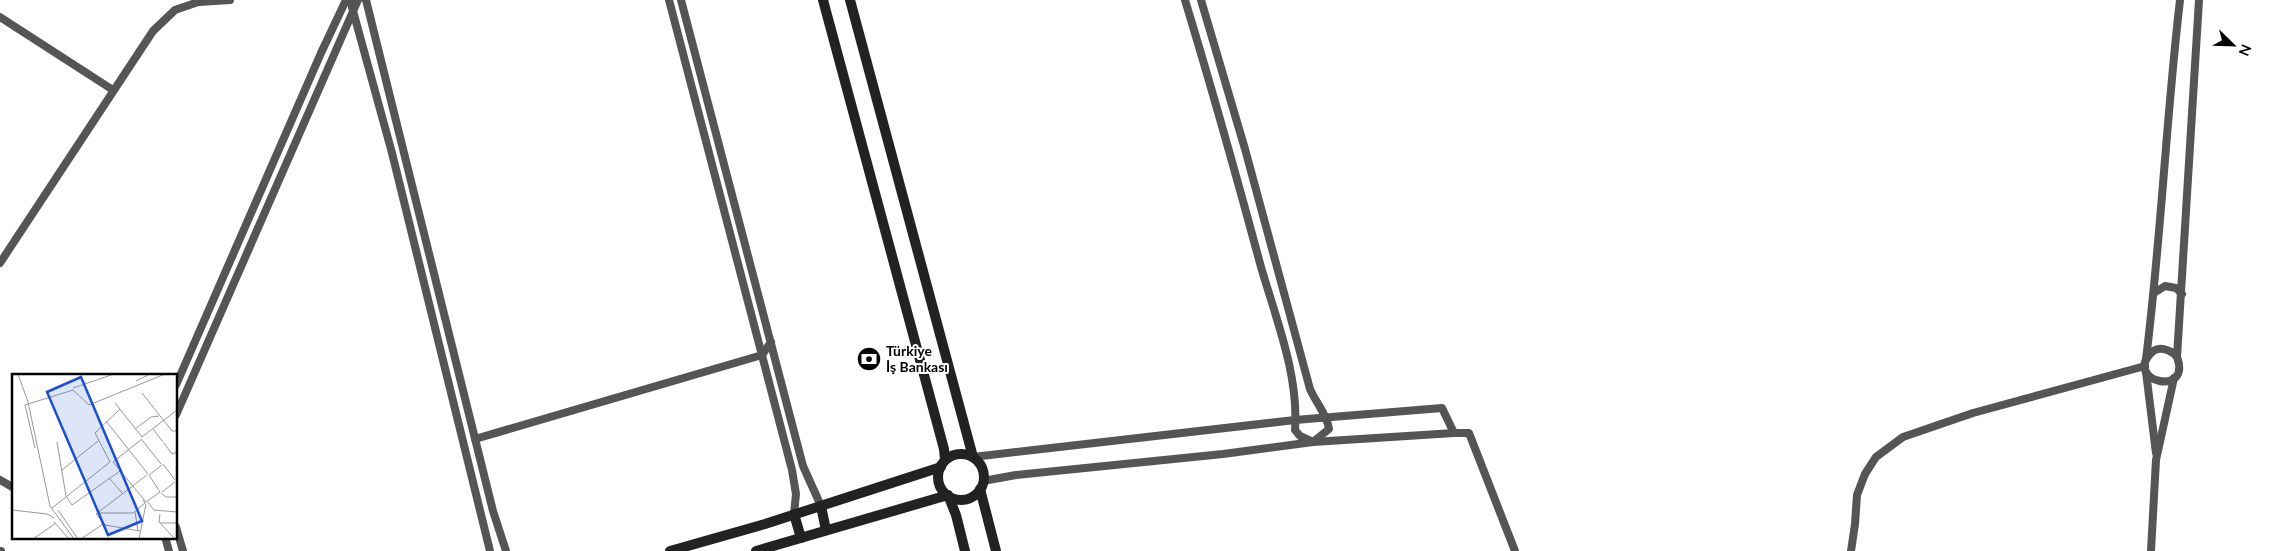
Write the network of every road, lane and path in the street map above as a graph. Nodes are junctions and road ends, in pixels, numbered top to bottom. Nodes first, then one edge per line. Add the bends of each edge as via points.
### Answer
1 (230, 0) edge
2 (348, 0) edge
3 (358, 0) edge
4 (366, 0) edge
5 (669, 0) edge
6 (681, 0) edge
7 (823, 0) edge
8 (850, 0) edge
9 (1185, 0) edge
10 (1201, 0) edge
11 (2180, 0) edge
12 (2199, 0) edge
13 (201, 1) edge
14 (186, 3) edge
15 (354, 9) junction
16 (0, 17) edge
17 (113, 90) junction
18 (711, 118) junction
19 (700, 121) junction
20 (746, 248) junction
21 (734, 251) junction
22 (0, 262) edge
23 (2154, 293) junction
24 (2182, 294) junction
25 (771, 342) junction
26 (762, 355) junction
27 (2177, 357) junction
28 (2146, 366) junction
29 (2174, 378) junction
30 (178, 380) edge
31 (178, 410) edge
32 (1327, 418) junction
33 (1295, 420) junction
34 (1454, 433) junction
35 (475, 439) junction
36 (1313, 442) junction
37 (973, 457) junction
38 (2156, 460) junction
39 (943, 464) junction
40 (0, 480) edge
41 (982, 485) junction
42 (12, 487) edge
43 (948, 496) junction
44 (821, 506) junction
45 (794, 514) junction
46 (826, 530) junction
47 (178, 533) edge
48 (165, 538) edge
49 (800, 538) junction
50 (169, 551) edge
51 (183, 551) edge
52 (490, 551) edge
53 (506, 551) edge
54 (670, 551) edge
55 (756, 551) edge
56 (966, 551) edge
57 (996, 551) edge
58 (1514, 551) edge
59 (1850, 551) edge
60 (2152, 551) edge

1 - 13 street
2 - 15 street
2 - 30 street via 321,53
3 - 15 street
4 - 35 street
5 - 19 street
6 - 18 street
7 - 39 street
8 - 37 street
9 - 33 street via 1231,153 1289,367 1296,404
10 - 32 street via 1310,390
11 - 23 street
12 - 24 street
13 - 14 street
14 - 17 street via 153,31
15 - 31 street
15 - 52 street
16 - 17 street
17 - 22 street
18 - 19 street
18 - 20 street
19 - 21 street
20 - 21 street
20 - 25 street
21 - 26 street
23 - 24 street via 2165,286 2176,288
23 - 28 street
24 - 27 street
25 - 26 street
25 - 44 street via 804,466
26 - 35 street
26 - 45 street via 792,470 796,494
27 - 28 street via 2163,348 2152,352
27 - 29 street via 2179,368
28 - 29 street via 2153,380 2169,381
28 - 38 street
28 - 59 street via 1973,413 1904,437 1876,457 1864,474 1857,494 1856,524
29 - 38 street
32 - 33 street
32 - 34 street via 1442,408
32 - 36 street via 1329,429
33 - 36 street via 1294,430
33 - 37 street
34 - 36 street
34 - 58 street via 1469,433
35 - 53 street
36 - 41 street via 1016,475
37 - 39 street via 955,455
37 - 41 street via 983,472
38 - 60 street
39 - 43 street via 939,483
39 - 44 street
40 - 42 street
41 - 43 street via 966,499
41 - 57 street
43 - 46 street
43 - 56 street
44 - 45 street
44 - 46 street
45 - 49 street
45 - 54 street
46 - 49 street
47 - 51 street
48 - 50 street
49 - 55 street

